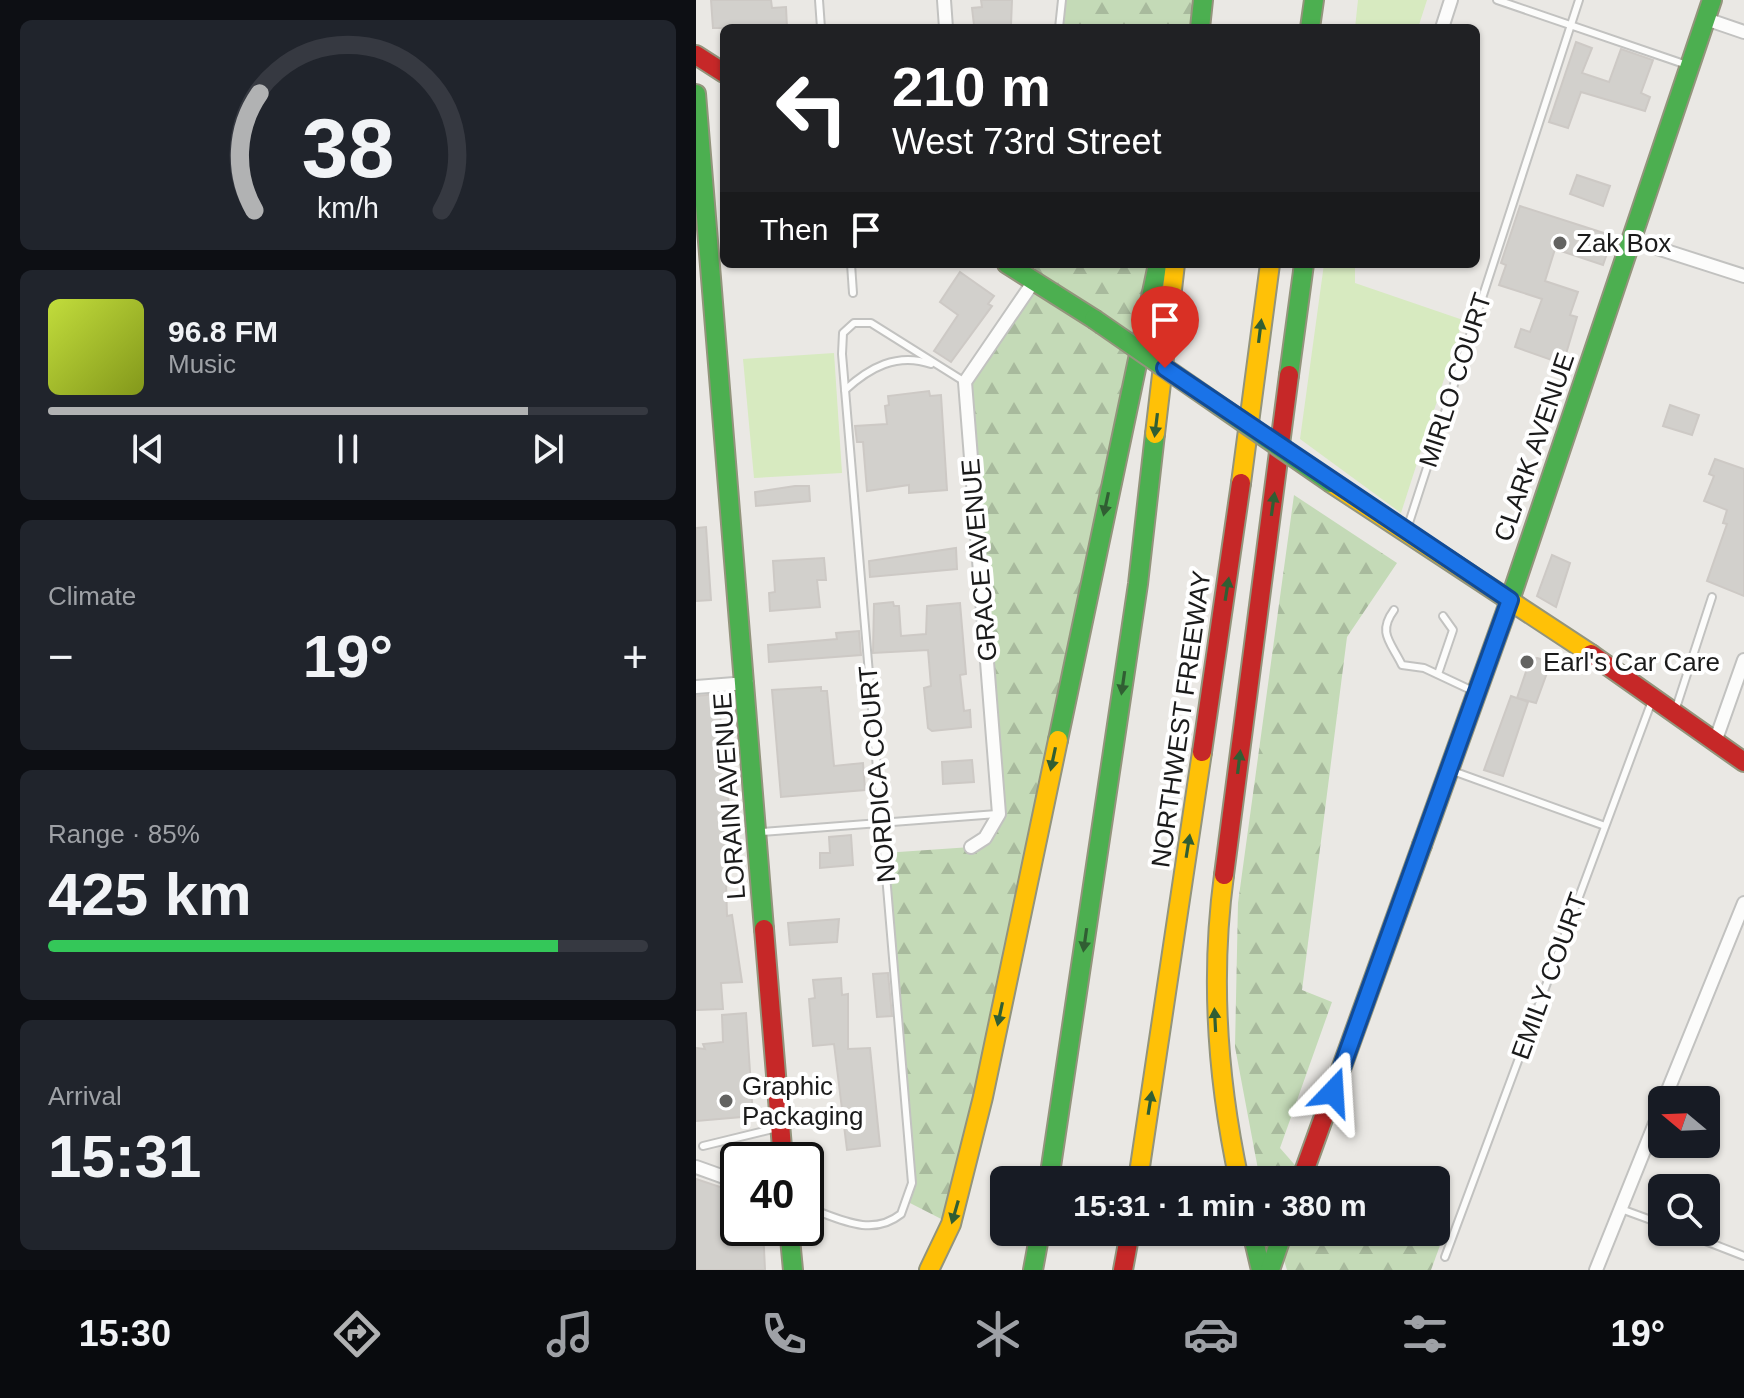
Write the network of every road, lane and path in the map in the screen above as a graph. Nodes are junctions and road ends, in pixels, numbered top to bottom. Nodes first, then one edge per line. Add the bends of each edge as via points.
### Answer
1 (819, 0) edge
2 (944, 0) edge
3 (1062, 0) edge
4 (1203, 0) edge
5 (1314, 0) edge
6 (1326, 0) edge
7 (1451, 0) edge
8 (1497, 0) edge
9 (1579, 0) edge
10 (1712, 0) edge
11 (1706, 19) junction
12 (821, 24) edge
13 (946, 24) edge
14 (1059, 24) edge
15 (1200, 24) edge
16 (1311, 24) edge
17 (1324, 24) edge
18 (1443, 24) edge
19 (1571, 24) junction
20 (1744, 32) edge
21 (696, 55) edge
22 (1690, 66) junction
23 (720, 70) edge
24 (696, 107) edge
25 (1632, 240) junction
26 (851, 268) edge
27 (1013, 268) edge
28 (1157, 268) edge
29 (1175, 268) edge
30 (1269, 268) edge
31 (1303, 268) edge
32 (1744, 276) edge
33 (1034, 281) junction
34 (853, 293) dead end
35 (947, 370) junction
36 (965, 382) junction
37 (845, 390) junction
38 (1406, 531) junction
39 (1712, 597) dead end
40 (1510, 600) junction
41 (1394, 610) dead end
42 (1443, 616) dead end
43 (1744, 660) edge
44 (1438, 674) junction
45 (747, 683) junction
46 (696, 687) edge
47 (1477, 693) junction
48 (1654, 695) junction
49 (1675, 711) junction
50 (1715, 742) junction
51 (1744, 762) edge
52 (1450, 770) junction
53 (999, 814) junction
54 (882, 823) junction
55 (1605, 826) junction
56 (758, 833) junction
57 (971, 847) dead end
58 (1744, 903) edge
59 (1670, 1086) edge
60 (781, 1127) junction
61 (1648, 1141) edge
62 (782, 1142) edge
63 (703, 1146) dead end
64 (1051, 1166) edge
65 (1140, 1166) edge
66 (1236, 1166) edge
67 (1306, 1166) edge
68 (696, 1167) edge
69 (720, 1176) edge
70 (1621, 1209) junction
71 (824, 1213) edge
72 (1648, 1219) edge
73 (791, 1246) edge
74 (1037, 1246) edge
75 (1127, 1246) edge
76 (1255, 1246) edge
77 (1278, 1246) edge
78 (1718, 1246) edge
79 (1744, 1256) edge
80 (1445, 1257) dead end
81 (793, 1270) edge
82 (929, 1270) edge
83 (1033, 1270) edge
84 (1123, 1270) edge
85 (1261, 1270) edge
86 (1270, 1270) edge
87 (1596, 1270) edge

1 - 12 lane
2 - 13 street
3 - 14 lane
4 - 15 main road
5 - 16 main road
6 - 17 main road
7 - 18 street
8 - 19 lane
9 - 19 lane, MIRLO COURT
10 - 11 main road, CLARK AVENUE
11 - 20 street
11 - 22 main road, CLARK AVENUE
19 - 22 lane
19 - 38 lane, MIRLO COURT
21 - 23 main road
22 - 25 main road, CLARK AVENUE
24 - 45 main road, LORAIN AVENUE
25 - 32 street
25 - 40 main road, CLARK AVENUE
26 - 34 lane
27 - 33 main road
28 -> 82 main road via 974,1137 951,1224
29 -> 64 main road via 1138,584
65 -> 30 main road, NORTHWEST FREEWAY
66 -> 31 main road via 1218,1065 1217,924
33 - 36 street
33 - 38 main road, bridge
35 - 36 lane
35 - 37 lane via 912,360 882,363
35 - 37 lane, NORDICA COURT via 871,323 854,323 841,338
36 - 53 street, GRACE AVENUE
37 - 54 lane, NORDICA COURT
38 - 40 main road
39 - 49 lane
40 - 47 main road, CLARK AVENUE
40 - 48 main road
41 - 44 lane via 1385,622 1384,636 1402,665
42 - 44 lane via 1453,630
43 - 50 street
44 - 47 lane
45 - 46 street
45 - 56 main road, LORAIN AVENUE
47 - 52 main road, CLARK AVENUE
48 - 49 main road
48 - 55 lane, EMILY COURT
49 - 50 main road
50 - 51 main road
52 - 55 lane
52 - 67 main road, CLARK AVENUE
53 - 54 lane
53 - 57 street via 985,838
54 - 56 lane
54 - 71 lane, NORDICA COURT via 912,1183 908,1202 890,1223 866,1227
55 - 80 lane, EMILY COURT
56 - 60 main road, LORAIN AVENUE
58 - 59 street
60 - 62 main road, LORAIN AVENUE
60 - 63 lane
61 - 70 street
68 - 69 street
70 - 72 lane
70 - 87 street
73 - 81 main road
74 - 83 main road
75 - 84 main road
76 - 85 main road
77 - 86 main road
78 - 79 lane

